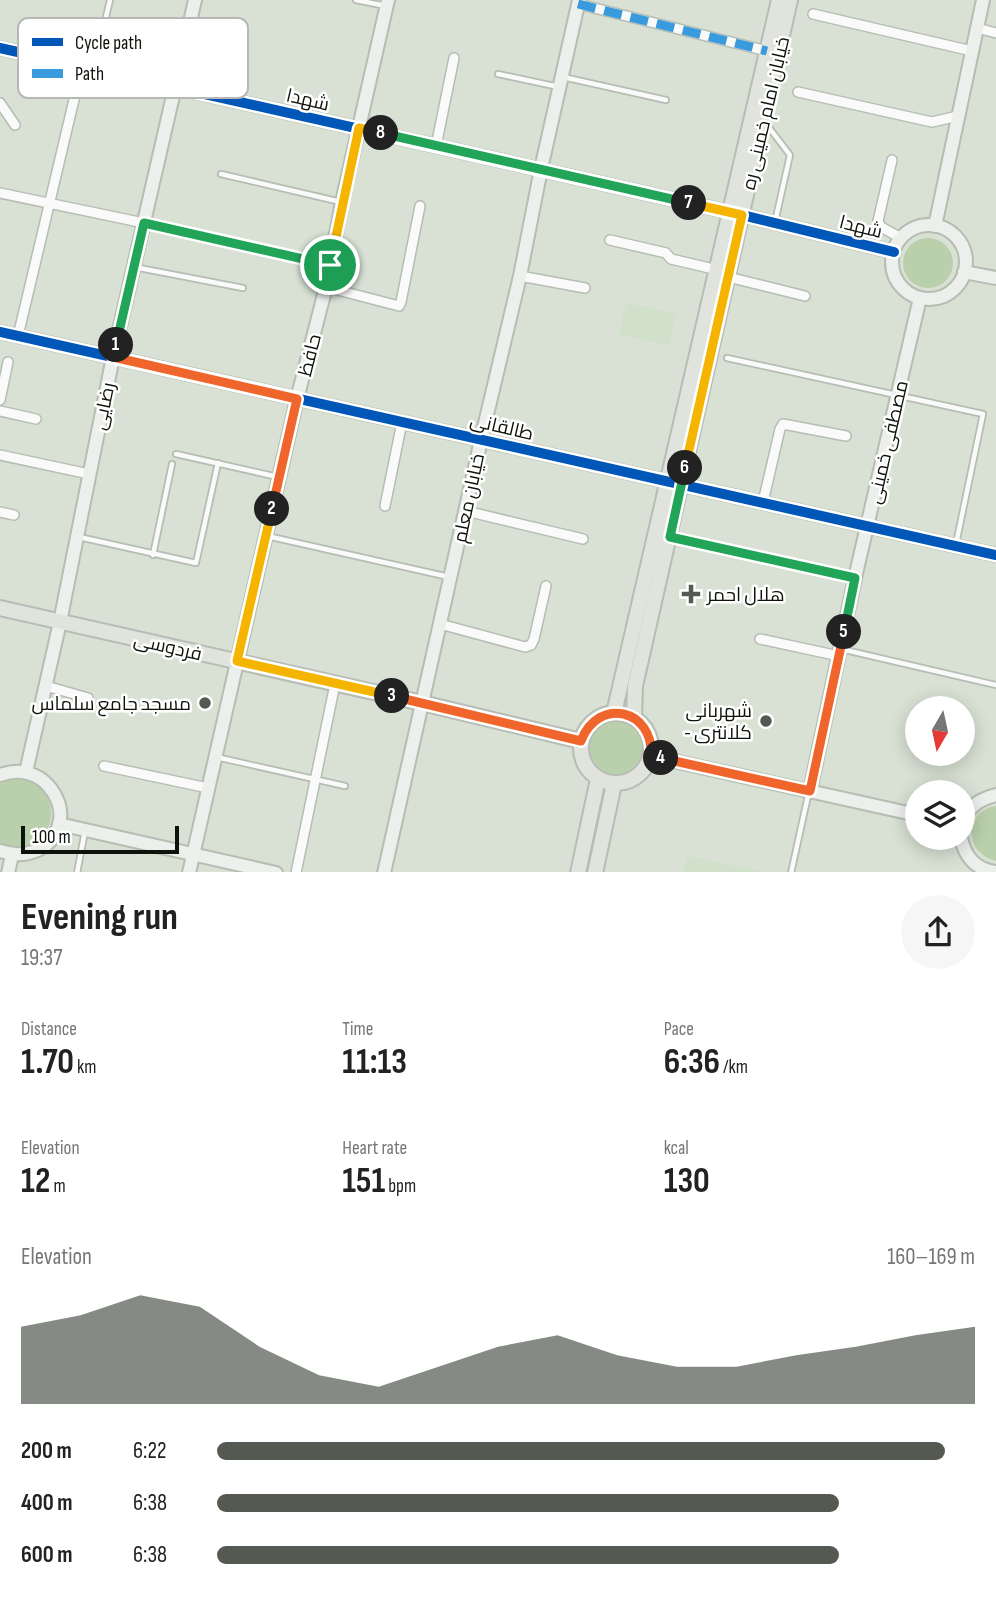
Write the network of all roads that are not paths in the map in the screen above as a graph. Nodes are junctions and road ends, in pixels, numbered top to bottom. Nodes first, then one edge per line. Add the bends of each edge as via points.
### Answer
1 (110, 0) edge
2 (194, 0) edge
3 (356, 0) edge
4 (779, 0) edge
5 (790, 0) edge
6 (983, 0) edge
7 (578, 2) edge
8 (387, 3) edge
9 (813, 14) dead end
10 (104, 18) edge
11 (190, 18) edge
12 (977, 28) junction
13 (996, 33) edge
14 (0, 48) edge
15 (767, 51) junction
16 (972, 51) junction
17 (18, 52) edge
18 (454, 58) dead end
19 (498, 74) dead end
20 (561, 82) junction
21 (798, 92) dead end
22 (80, 98) edge
23 (172, 98) edge
24 (224, 98) edge
25 (666, 100) dead end
26 (0, 103) edge
27 (958, 116) junction
28 (763, 120) junction
29 (15, 125) dead end
30 (359, 128) junction
31 (436, 146) junction
32 (892, 160) dead end
33 (541, 169) junction
34 (221, 174) dead end
35 (0, 193) edge
36 (342, 202) junction
37 (50, 204) junction
38 (420, 206) dead end
39 (736, 213) junction
40 (144, 223) junction
41 (775, 223) junction
42 (935, 226) junction
43 (901, 238) junction
44 (610, 240) dead end
45 (894, 252) junction
46 (330, 265) junction
47 (134, 267) junction
48 (964, 272) junction
49 (723, 273) junction
50 (520, 276) junction
51 (996, 278) edge
52 (326, 287) junction
53 (243, 288) dead end
54 (586, 288) dead end
55 (805, 296) dead end
56 (920, 298) junction
57 (0, 332) edge
58 (18, 336) junction
59 (113, 357) junction
60 (727, 358) dead end
61 (8, 362) dead end
62 (897, 395) junction
63 (297, 399) junction
64 (0, 400) edge
65 (0, 411) edge
66 (36, 419) dead end
67 (402, 422) junction
68 (846, 436) dead end
69 (481, 440) junction
70 (176, 454) dead end
71 (0, 455) edge
72 (218, 463) junction
73 (172, 464) dead end
74 (89, 474) junction
75 (279, 477) junction
76 (674, 483) junction
77 (763, 502) junction
78 (385, 506) dead end
79 (466, 511) junction
80 (0, 512) edge
81 (14, 515) dead end
82 (868, 526) junction
83 (77, 536) junction
84 (266, 536) junction
85 (670, 537) junction
86 (583, 539) dead end
87 (956, 546) junction
88 (153, 555) junction
89 (996, 555) edge
90 (450, 578) junction
91 (855, 578) junction
92 (546, 586) dead end
93 (0, 608) edge
94 (60, 622) junction
95 (440, 624) junction
96 (760, 639) dead end
97 (840, 653) junction
98 (237, 661) junction
99 (335, 684) junction
100 (996, 685) edge
101 (46, 686) junction
102 (88, 698) dead end
103 (422, 703) junction
104 (614, 713) junction
105 (634, 718) junction
106 (581, 741) junction
107 (651, 756) junction
108 (215, 757) junction
109 (104, 766) dead end
110 (26, 772) junction
111 (0, 775) edge
112 (316, 779) junction
113 (598, 779) junction
114 (614, 784) junction
115 (345, 786) dead end
116 (208, 788) junction
117 (810, 791) junction
118 (996, 795) edge
119 (975, 804) edge
120 (905, 812) edge
121 (59, 824) junction
122 (86, 830) junction
123 (965, 850) edge
124 (6, 853) edge
125 (193, 854) junction
126 (8, 872) edge
127 (77, 872) edge
128 (189, 872) edge
129 (272, 872) edge
130 (296, 872) edge
131 (384, 872) edge
132 (578, 872) edge
133 (595, 872) edge
134 (791, 872) edge
135 (992, 872) edge

1 - 10 lane
2 - 11 street, رضایی
3 - 8 lane
4 - 15 main road, خیابان امام خمینی ره
5 - 28 main road, خیابان امام خمینی ره
6 - 12 street
7 - 15 street
7 - 20 street, خیابان معلم
8 - 30 street, حافظ
9 - 16 street
12 - 13 street
12 - 16 street
14 - 17 street, شهدا
15 - 39 main road, خیابان امام خمینی ره
16 - 27 street
18 - 31 street
19 - 20 lane
20 - 25 lane
20 - 33 street, خیابان معلم
21 - 27 street via 932,122
22 - 37 street
23 - 40 street, رضایی
24 - 30 street, شهدا
26 - 29 street
27 - 42 street
28 - 39 main road, خیابان امام خمینی ره
28 - 41 lane via 790,155
30 - 31 street, شهدا
30 - 36 street, حافظ
31 - 33 street, شهدا
32 - 43 street via 878,221
33 - 39 street, شهدا
33 - 50 street, خیابان معلم
34 - 36 lane
35 - 37 street
36 - 46 street, حافظ
37 - 40 street
37 - 58 street
38 - 52 street via 399,306
39 - 41 street, شهدا
39 - 49 main road, خیابان امام خمینی ره
40 - 46 lane
40 - 47 street, رضایی
41 - 45 street, شهدا
42 - 43 street via 911,230
42 - 48 street via 956,237 966,258
43 - 45 street
44 - 49 street
45 - 56 street via 899,285
46 - 52 street, حافظ
47 - 53 lane
47 - 59 street, رضایی
48 - 51 street
48 - 56 street via 961,281 943,296
49 - 55 street
49 - 76 main road, خیابان امام خمینی ره
50 - 54 street
50 - 69 street, خیابان معلم
52 - 63 street, حافظ
56 - 62 street, مصطفی خمینی
57 - 58 street, طالقانی
58 - 59 street, طالقانی
59 - 63 street, طالقانی
59 - 74 street, رضایی
60 - 62 lane
61 - 64 street
62 - 82 street, مصطفی خمینی
62 - 87 lane via 983,414
63 - 67 street, طالقانی
63 - 75 street, حافظ
65 - 66 street
67 - 69 street, طالقانی
67 - 78 street
68 - 77 street via 783,424
69 - 76 street, طالقانی
69 - 79 street, خیابان معلم
70 - 72 lane
71 - 74 street
72 - 75 lane
72 - 88 lane via 196,564
73 - 88 lane
74 - 83 street, رضایی
75 - 84 street, حافظ
76 - 77 street, طالقانی
76 - 85 main road, خیابان امام خمینی ره
76 - 104 main road, خیابان امام خمینی ره
77 - 82 street, طالقانی
79 - 86 street
79 - 90 street, خیابان معلم
80 - 81 street
82 - 87 street, طالقانی
82 - 91 street, مصطفی خمینی
83 - 88 lane
83 - 94 street, رضایی
84 - 90 lane
84 - 98 street, حافظ
85 - 91 street
85 - 105 main road, خیابان امام خمینی ره via 635,686
87 - 89 street, طالقانی
90 - 95 street, خیابان معلم
91 - 97 street, مصطفی خمینی
92 - 95 street via 531,645
93 - 94 main road, فردوسی
94 - 98 main road, فردوسی
94 - 101 street, رضایی
95 - 103 street, خیابان معلم
96 - 97 street
97 - 100 lane
97 - 117 street, مصطفی خمینی
98 - 99 main road, فردوسی
98 - 108 street, حافظ
99 - 103 main road, فردوسی
99 - 112 street
101 - 102 street
101 - 110 street, رضایی
103 - 106 main road, فردوسی
103 - 131 street, خیابان معلم
104 - 105 main road
104 - 106 main road via 597,718
105 - 107 main road via 649,734
106 - 113 main road via 583,763
107 - 114 main road via 641,774
107 - 117 street
108 - 112 lane
108 - 116 street, حافظ
109 - 116 street
110 - 111 street
110 - 121 street via 49,785 56,797
112 - 115 lane
112 - 130 street
113 - 114 main road
113 - 132 main road
114 - 133 main road
116 - 125 street, حافظ
117 - 120 street
117 - 134 lane, مصطفی خمینی
118 - 119 street
121 - 122 street
121 - 124 street via 54,835 34,852
122 - 125 street
122 - 127 lane
123 - 135 street via 970,859
124 - 126 street
125 - 128 street, حافظ
125 - 129 street

